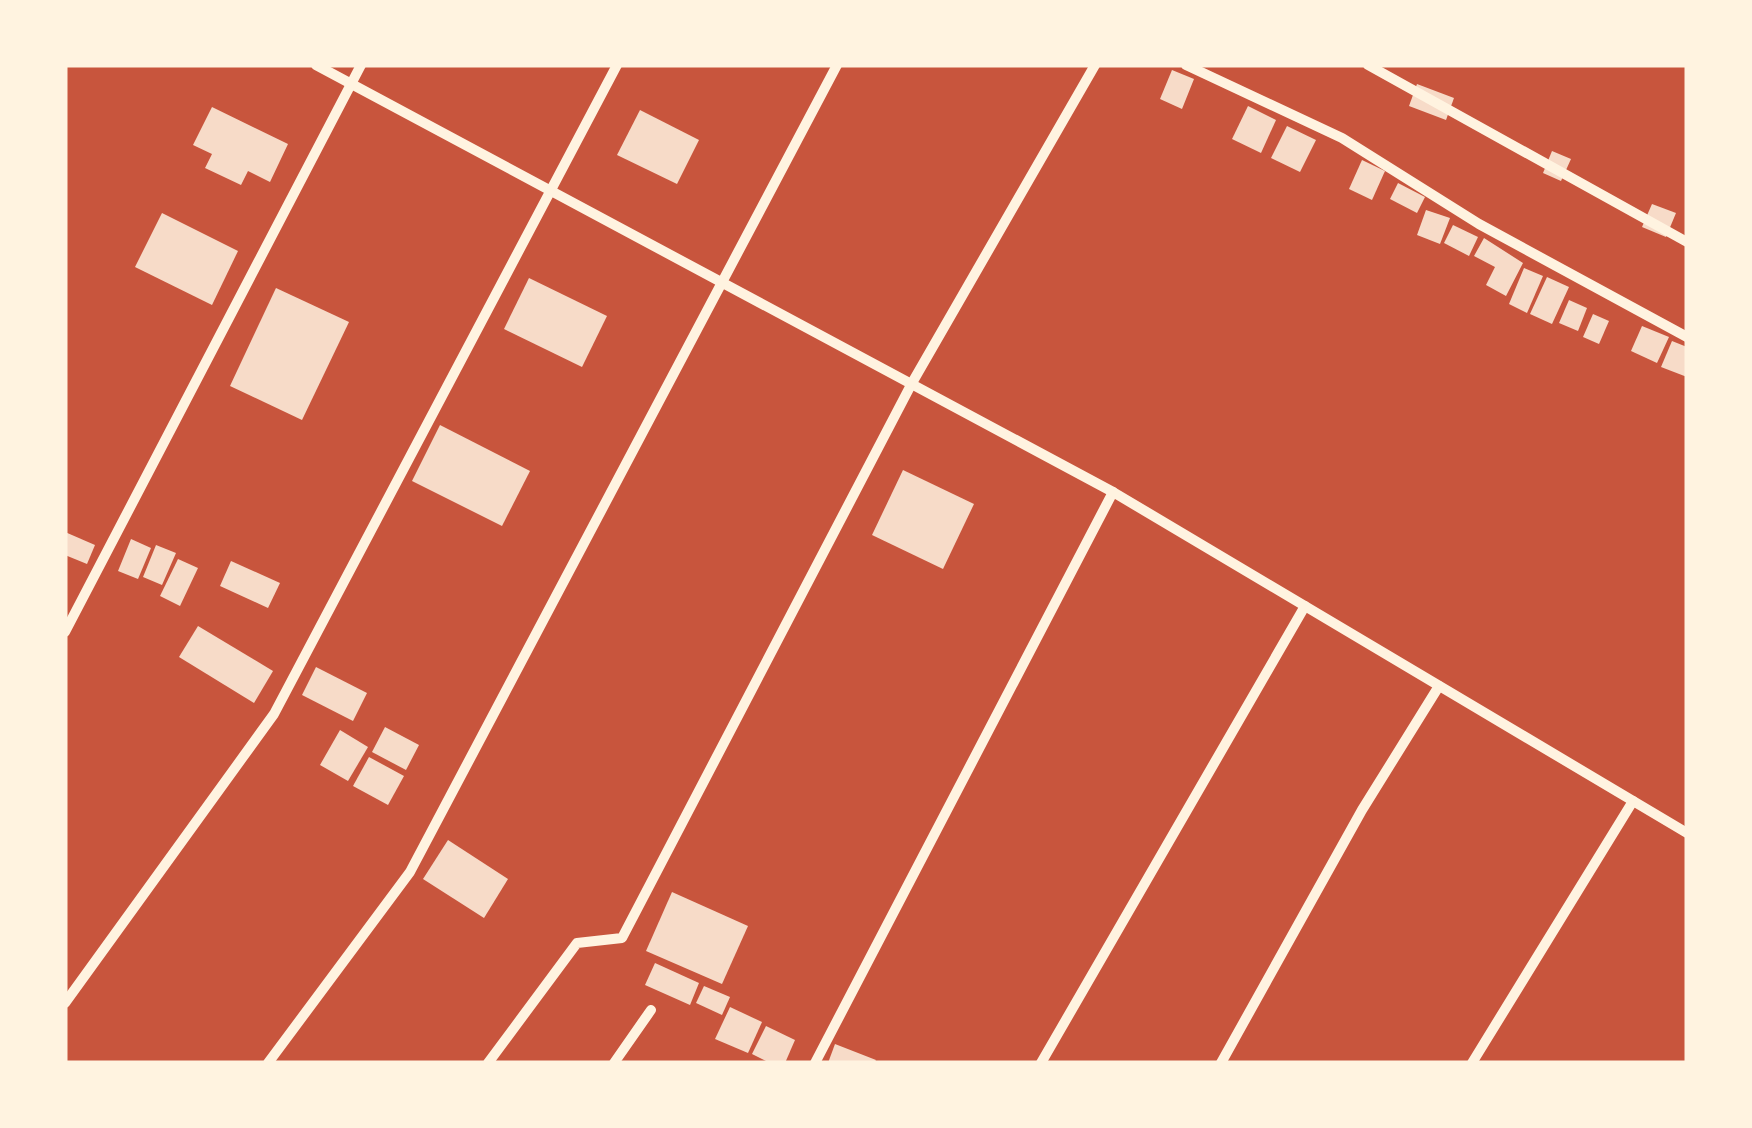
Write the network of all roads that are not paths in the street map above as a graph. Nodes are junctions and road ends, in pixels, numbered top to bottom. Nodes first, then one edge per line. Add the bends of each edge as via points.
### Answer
1 (316, 65) edge
2 (362, 65) edge
3 (617, 65) edge
4 (837, 65) edge
5 (1096, 65) edge
6 (1186, 65) edge
7 (1368, 65) edge
8 (352, 83) junction
9 (553, 190) junction
10 (1687, 242) edge
11 (721, 279) junction
12 (1687, 336) edge
13 (912, 383) junction
14 (1113, 492) junction
15 (1305, 606) junction
16 (65, 632) edge
17 (1439, 686) junction
18 (1633, 801) junction
19 (1687, 833) edge
20 (65, 1003) edge
21 (651, 1010) dead end
22 (268, 1063) edge
23 (488, 1063) edge
24 (614, 1063) edge
25 (815, 1063) edge
26 (1041, 1063) edge
27 (1221, 1063) edge
28 (1472, 1063) edge

1 - 8 street
2 - 8 street
3 - 9 street
4 - 11 street
5 - 13 street
6 - 12 street via 1342,138 1479,224
7 - 10 street
8 - 9 street
8 - 16 street
9 - 11 street
9 - 20 street via 274,714
11 - 13 street
11 - 22 street via 410,872
13 - 14 street
13 - 23 street via 622,938 578,943
14 - 15 street
14 - 25 street
15 - 17 street
15 - 26 street
17 - 18 street
17 - 27 street
18 - 19 street
18 - 28 street
21 - 24 street

